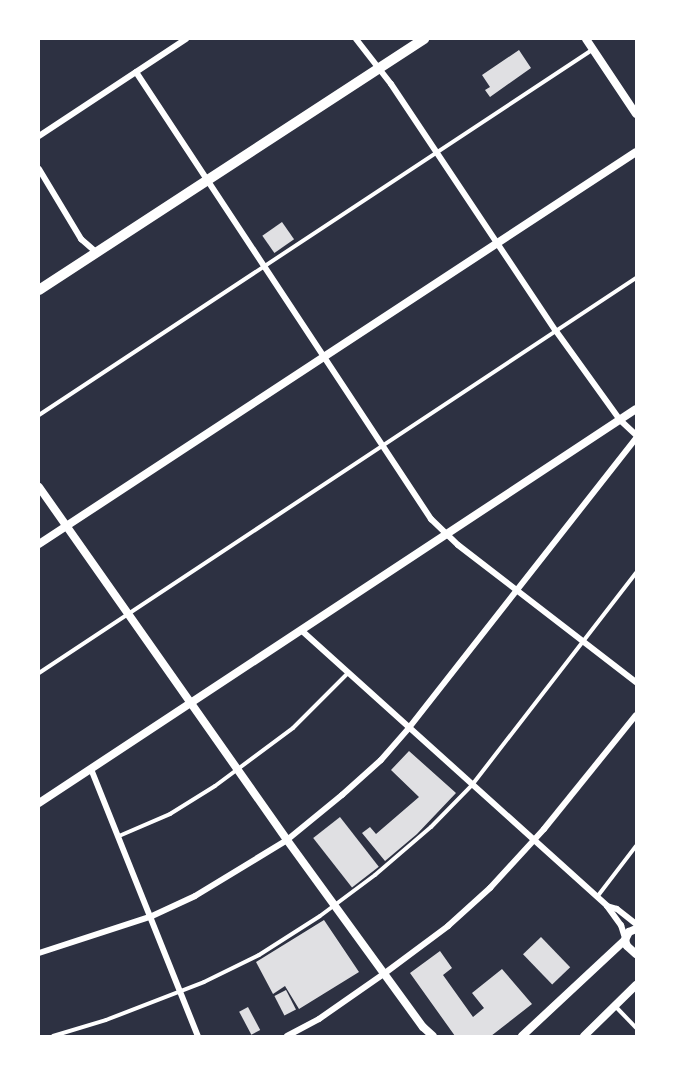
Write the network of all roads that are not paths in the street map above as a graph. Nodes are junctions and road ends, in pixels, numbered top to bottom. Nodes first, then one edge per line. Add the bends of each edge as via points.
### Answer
1 (186, 39) edge
2 (356, 39) edge
3 (424, 39) edge
4 (586, 39) edge
5 (592, 49) junction
6 (378, 68) junction
7 (136, 72) junction
8 (636, 114) edge
9 (39, 136) edge
10 (436, 152) junction
11 (636, 152) edge
12 (39, 169) edge
13 (207, 180) junction
14 (496, 243) junction
15 (97, 253) junction
16 (264, 265) junction
17 (636, 278) edge
18 (39, 290) edge
19 (556, 331) junction
20 (324, 356) junction
21 (636, 409) edge
22 (39, 415) edge
23 (620, 420) junction
24 (636, 436) edge
25 (382, 446) junction
26 (39, 487) edge
27 (66, 526) junction
28 (444, 534) junction
29 (39, 544) edge
30 (636, 573) edge
31 (517, 591) junction
32 (129, 613) junction
33 (301, 630) junction
34 (584, 642) junction
35 (39, 673) edge
36 (347, 674) junction
37 (636, 682) edge
38 (192, 702) junction
39 (636, 716) edge
40 (408, 729) junction
41 (238, 768) junction
42 (91, 769) junction
43 (472, 785) junction
44 (39, 803) edge
45 (119, 836) junction
46 (288, 840) junction
47 (533, 840) junction
48 (636, 846) edge
49 (597, 898) junction
50 (335, 904) junction
51 (607, 906) junction
52 (152, 916) junction
53 (636, 924) edge
54 (636, 929) edge
55 (625, 939) junction
56 (39, 953) edge
57 (636, 954) edge
58 (385, 973) junction
59 (636, 986) edge
60 (180, 991) junction
61 (615, 1006) junction
62 (423, 1027) junction
63 (636, 1028) edge
64 (53, 1036) edge
65 (198, 1036) edge
66 (286, 1036) edge
67 (428, 1036) edge
68 (433, 1036) edge
69 (522, 1036) edge
70 (584, 1036) edge

1 - 7 street
2 - 6 street
3 - 6 main road
4 - 5 street
5 - 8 street
5 - 10 lane
6 - 10 street
6 - 13 main road
7 - 9 street
7 - 13 street
10 - 14 street
10 - 16 lane
11 - 14 street
12 - 15 street via 81,239
13 - 15 main road
13 - 16 street
14 - 19 street
14 - 20 street
15 - 18 main road
16 - 20 street
16 - 22 lane
17 - 19 lane
19 - 23 street
19 - 25 lane
20 - 25 street
20 - 27 street
21 - 23 street
23 - 24 street
23 - 28 street
24 - 31 street
25 - 28 street
25 - 32 lane
26 - 27 street
27 - 29 street
27 - 32 street
28 - 31 street
28 - 33 street
30 - 34 lane
31 - 34 street
31 - 40 street
32 - 35 lane
32 - 38 street
33 - 36 street
33 - 38 street
34 - 37 street
34 - 43 lane
36 - 40 street
36 - 41 lane via 307,716
38 - 41 street
38 - 42 street
39 - 47 street
40 - 43 street
40 - 46 street via 351,788
41 - 45 lane via 170,814
41 - 46 street
42 - 44 street
42 - 45 street
43 - 47 street
43 - 50 lane via 415,842
45 - 52 street
46 - 50 street
46 - 52 street via 195,896
47 - 49 street
47 - 58 street via 490,888 448,926
48 - 49 lane
49 - 51 street
50 - 58 street
50 - 60 lane via 259,955
51 - 53 street
51 - 55 street via 621,925
52 - 56 street
52 - 60 street
54 - 55 street
55 - 57 street
55 - 69 street
58 - 62 street
58 - 66 street via 319,1019
59 - 61 street
60 - 64 lane
60 - 65 street
61 - 63 lane
61 - 70 street
62 - 67 street
62 - 68 street

